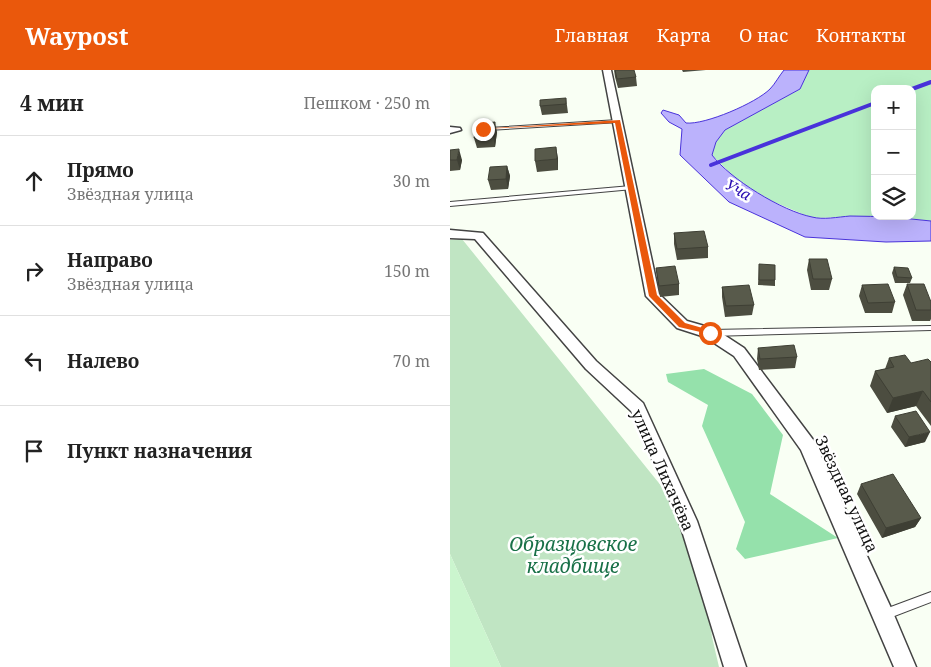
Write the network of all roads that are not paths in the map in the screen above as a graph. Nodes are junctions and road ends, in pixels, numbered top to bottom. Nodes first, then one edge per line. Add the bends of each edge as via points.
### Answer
1 (607, 70) edge
2 (618, 121) junction
3 (483, 129) edge
4 (631, 188) junction
5 (450, 204) edge
6 (450, 234) edge
7 (931, 328) edge
8 (710, 333) junction
9 (931, 597) edge
10 (884, 615) junction
11 (735, 667) edge
12 (905, 667) edge

1 - 2 street, Звёздная улица
2 - 3 lane
2 - 4 street, Звёздная улица
4 - 5 lane
4 - 8 street, Звёздная улица via 653,296 682,325
6 - 11 street, улица Лихачёва via 479,236 591,365 637,407 688,521
7 - 8 lane
8 - 10 street, Звёздная улица via 739,352 808,446
9 - 10 lane
10 - 12 street, Звёздная улица

